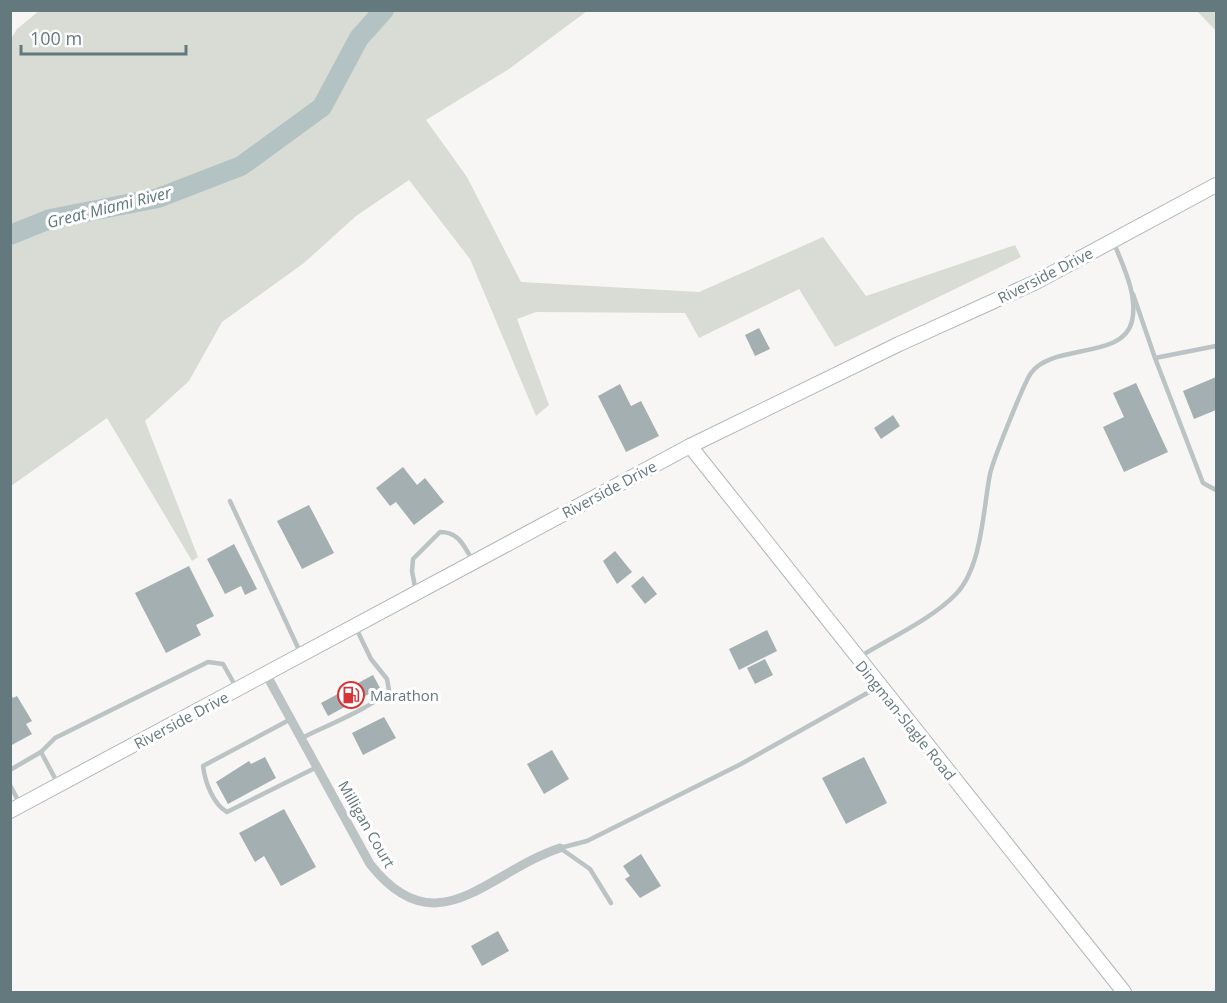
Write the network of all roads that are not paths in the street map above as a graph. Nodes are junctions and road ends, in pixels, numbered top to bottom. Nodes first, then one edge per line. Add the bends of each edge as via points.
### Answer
1 (1216, 185) edge
2 (1113, 240) junction
3 (1131, 288) junction
4 (1216, 346) edge
5 (1155, 358) junction
6 (690, 446) junction
7 (1216, 490) edge
8 (230, 501) dead end
9 (473, 562) junction
10 (416, 592) junction
11 (355, 626) junction
12 (301, 655) junction
13 (857, 659) junction
14 (266, 674) junction
15 (878, 686) junction
16 (237, 689) junction
17 (291, 719) junction
18 (301, 738) junction
19 (41, 752) junction
20 (317, 767) junction
21 (10, 770) edge
22 (10, 785) edge
23 (59, 786) junction
24 (16, 808) edge
25 (560, 848) junction
26 (611, 903) dead end
27 (1124, 993) edge

1 - 2 main road, Riverside Drive
2 - 3 lane
2 - 6 main road, Riverside Drive via 1036,282
3 - 5 lane
3 - 13 lane via 1132,322 1113,344 1058,356 1032,372 991,470 972,572 956,594
4 - 5 lane
5 - 7 lane via 1203,483
6 - 9 main road, Riverside Drive
6 - 13 main road, Dingman-Slagle Road
8 - 12 lane
9 - 10 main road, Riverside Drive
9 - 10 lane via 460,538 440,532 413,559
10 - 11 main road, Riverside Drive
11 - 12 main road, Riverside Drive
11 - 18 lane via 371,659 387,679 389,690 363,708
12 - 14 main road, Riverside Drive
13 - 15 main road, Dingman-Slagle Road
14 - 16 main road, Riverside Drive
14 - 17 street, Milligan Court
15 - 25 lane via 730,769 587,841
15 - 27 main road, Dingman-Slagle Road
16 - 19 lane via 223,664 208,662 55,738
16 - 23 main road, Riverside Drive
17 - 18 street, Milligan Court
17 - 20 lane via 203,766 213,798 227,812
18 - 20 street, Milligan Court
19 - 21 lane
19 - 23 lane
20 - 25 street, Milligan Court via 370,864 387,885 409,900 434,905 473,893 541,854
22 - 24 lane
23 - 24 main road, Riverside Drive
25 - 26 lane via 591,868

